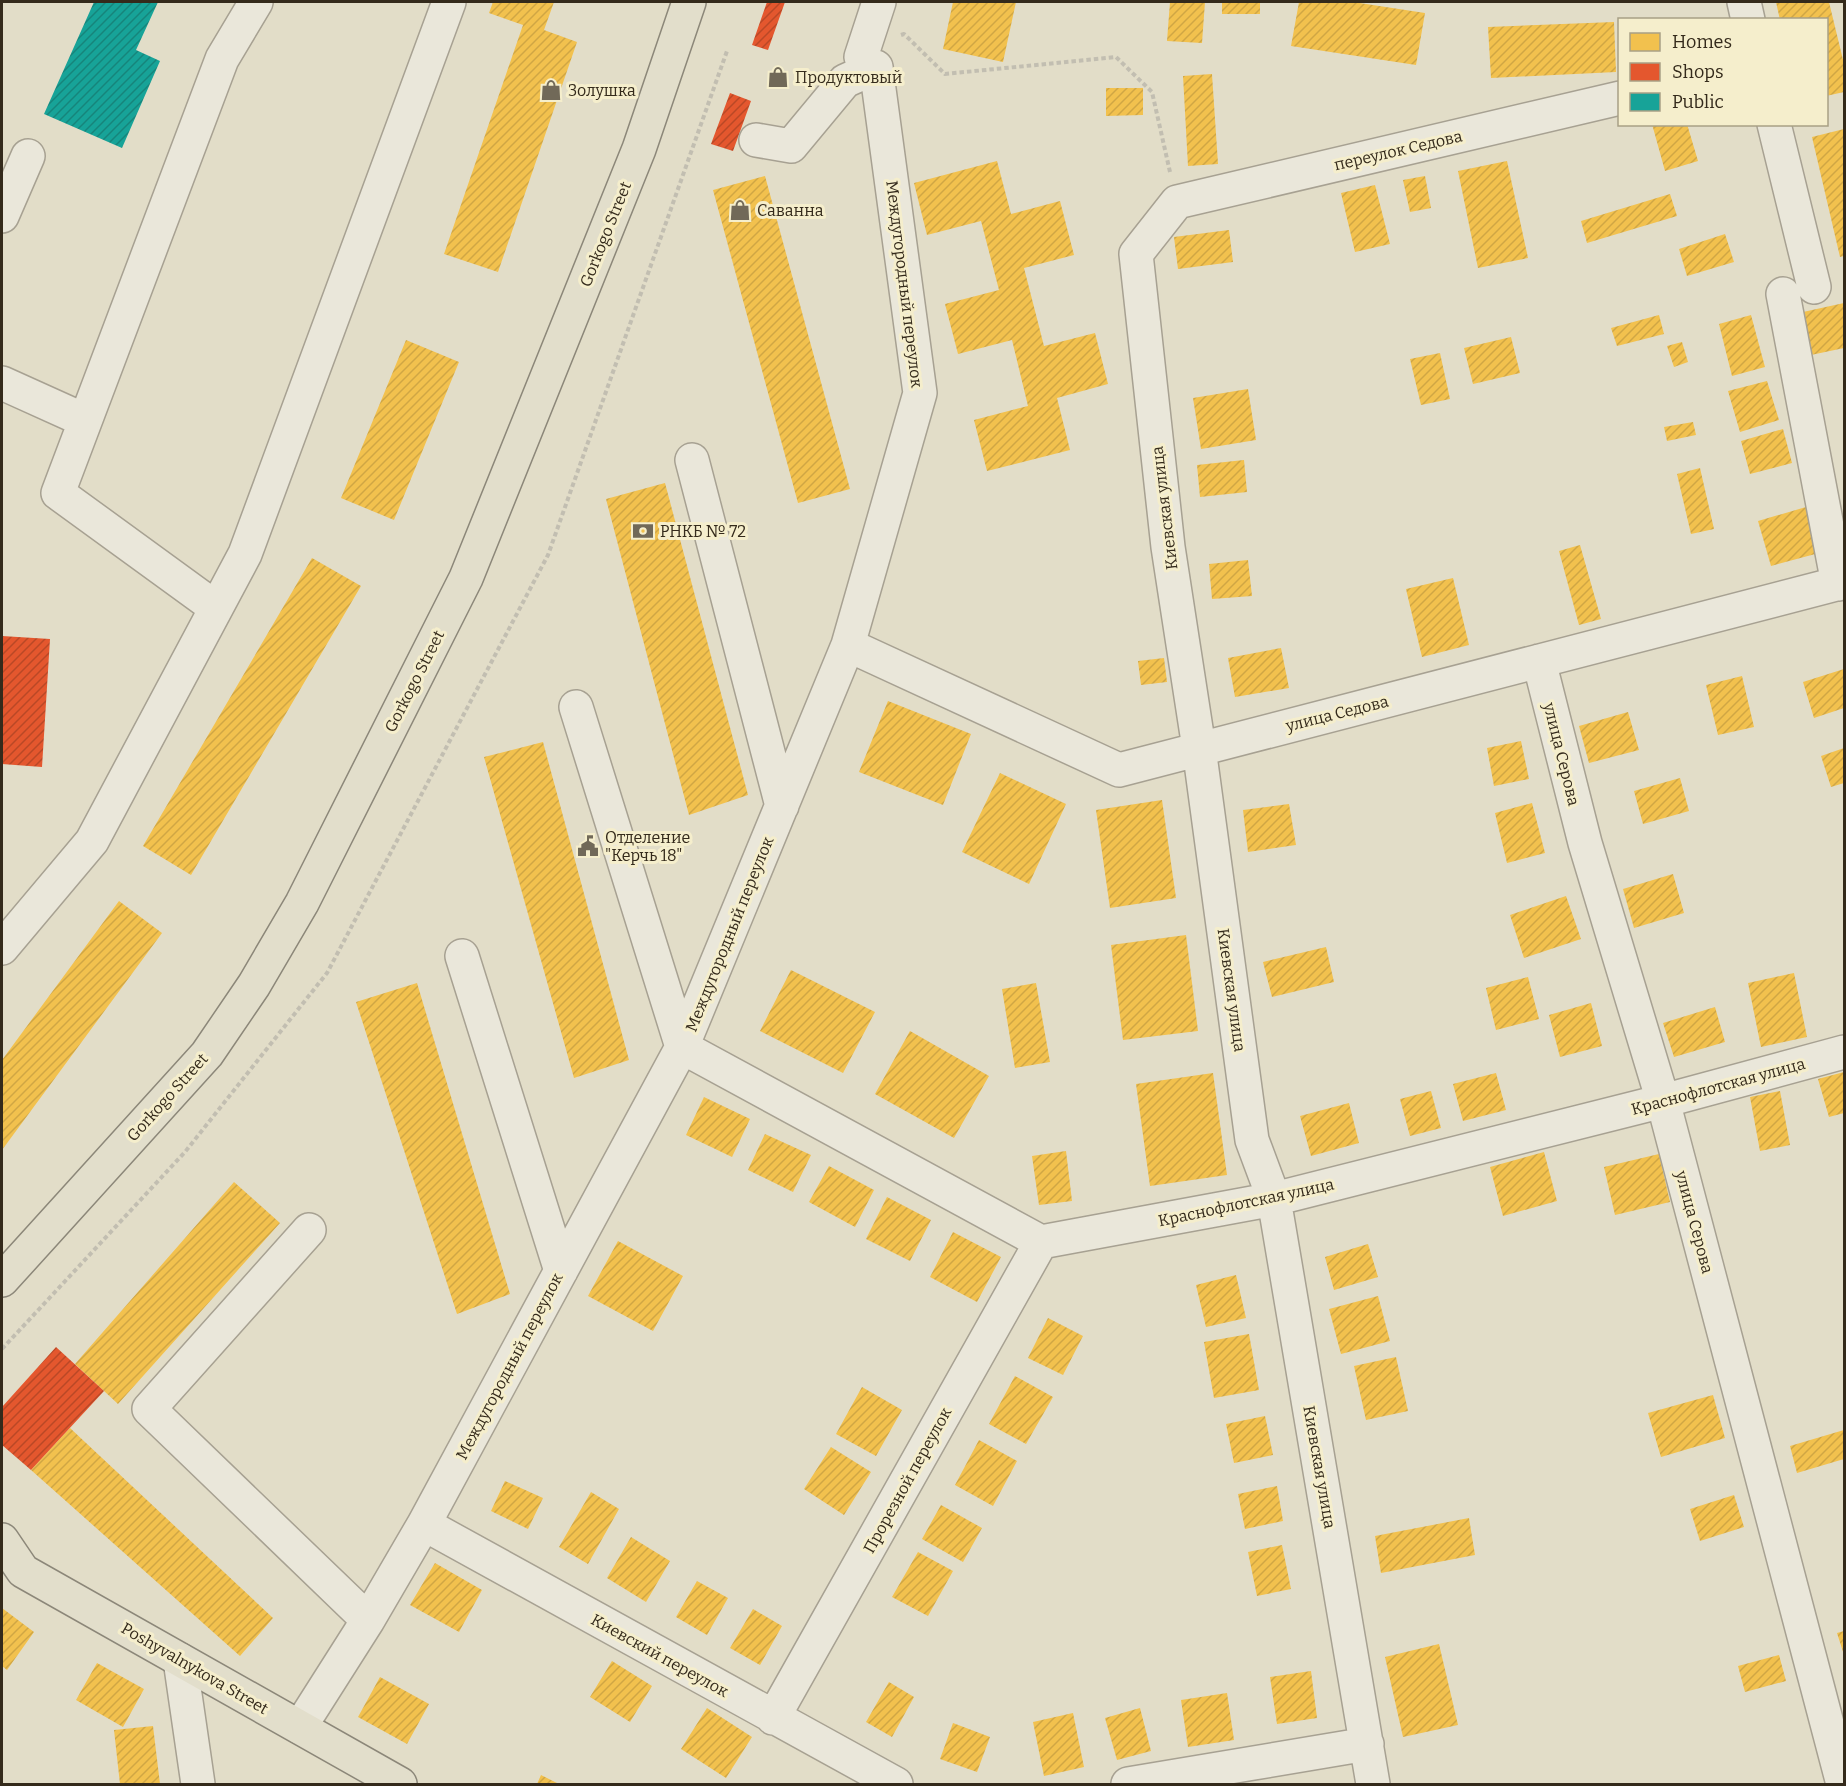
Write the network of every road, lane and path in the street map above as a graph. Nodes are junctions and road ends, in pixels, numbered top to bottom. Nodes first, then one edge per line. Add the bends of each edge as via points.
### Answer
1 (256, 2) edge
2 (449, 2) edge
3 (689, 2) edge
4 (879, 2) edge
5 (1744, 2) edge
6 (1748, 18) edge
7 (868, 62) junction
8 (1618, 98) edge
9 (1774, 126) edge
10 (756, 140) dead end
11 (28, 156) dead end
12 (1177, 202) junction
13 (2, 216) edge
14 (1814, 287) dead end
15 (1783, 294) dead end
16 (2, 382) edge
17 (84, 420) junction
18 (692, 460) dead end
19 (1841, 583) edge
20 (216, 608) junction
21 (848, 645) junction
22 (1539, 661) junction
23 (576, 707) dead end
24 (1199, 748) junction
25 (782, 806) junction
26 (2, 948) edge
27 (462, 956) dead end
28 (682, 1047) junction
29 (1845, 1052) edge
30 (1663, 1101) junction
31 (1274, 1199) junction
32 (309, 1230) dead end
33 (1041, 1242) junction
34 (561, 1271) junction
35 (2, 1280) edge
36 (424, 1524) junction
37 (2, 1540) edge
38 (368, 1620) junction
39 (180, 1660) junction
40 (773, 1718) junction
41 (300, 1727) junction
42 (1367, 1744) junction
43 (198, 1785) edge
44 (400, 1785) edge
45 (896, 1785) edge
46 (1128, 1785) edge
47 (1373, 1785) edge
48 (1843, 1785) edge

1 - 17 lane via 222,59
2 - 20 lane via 245,554
3 - 35 main road, Gorkogo Street via 639,149 466,578 302,903 254,985 207,1054
4 - 7 lane, Междугородный переулок
5 - 6 lane
7 - 10 lane via 845,81 791,146
7 - 12 path via 904,34 945,74 1116,57 1152,92
7 - 21 lane, Междугородный переулок via 920,393
8 - 12 lane, переулок Седова
9 - 14 lane
11 - 13 lane
12 - 24 lane, Киевская улица via 1136,254 1168,547
15 - 19 lane
16 - 17 lane
17 - 20 lane via 58,493
18 - 25 lane
19 - 22 lane, улица Седова
20 - 26 lane via 92,841
21 - 24 lane, улица Седова via 1119,770
21 - 25 lane, Междугородный переулок
22 - 24 lane, улица Седова
22 - 30 lane, улица Серова via 1585,843
23 - 28 lane
24 - 31 lane, Киевская улица via 1252,1140
25 - 28 lane, Междугородный переулок
27 - 34 lane
28 - 33 lane
28 - 34 lane, Междугородный переулок
29 - 30 lane, Краснофлотская улица
30 - 31 lane, Краснофлотская улица
30 - 48 lane, улица Серова
31 - 33 lane, Краснофлотская улица
31 - 42 lane, Киевская улица
32 - 38 lane via 149,1409
33 - 40 lane, Прорезной переулок
34 - 36 lane, Междугородный переулок
36 - 38 lane, Междугородный переулок
36 - 40 lane, Киевский переулок
37 - 39 main road, Poshyvalnykova Street via 23,1571
38 - 41 lane, Междугородный переулок
39 - 41 main road, Poshyvalnykova Street
39 - 43 lane
40 - 45 lane, Киевский переулок
41 - 44 main road, Poshyvalnykova Street
42 - 46 lane
42 - 47 lane, Киевская улица

